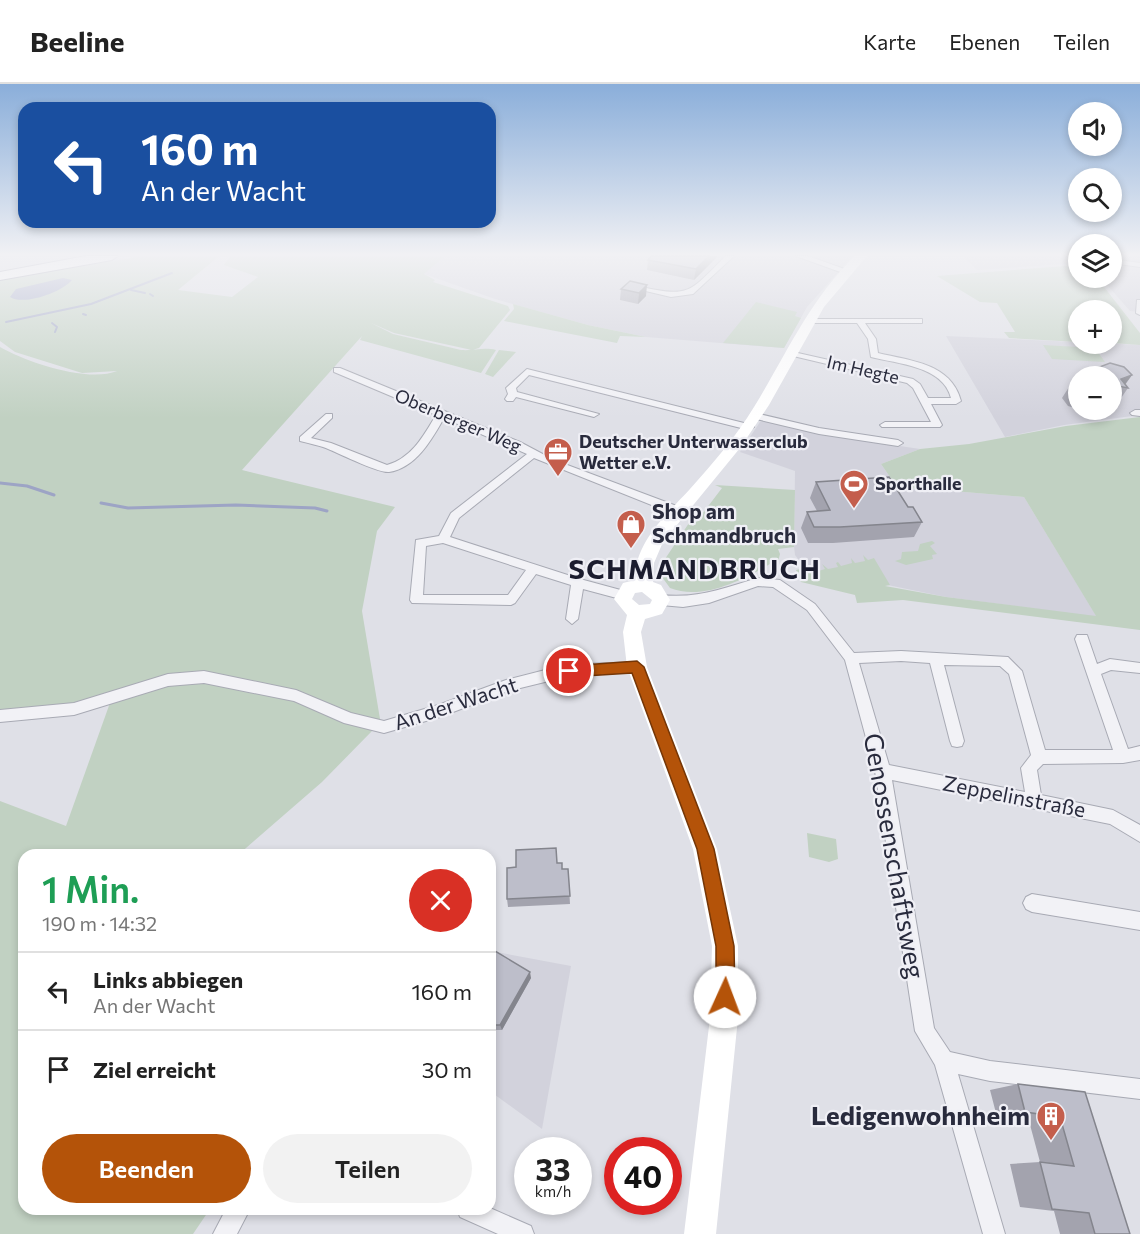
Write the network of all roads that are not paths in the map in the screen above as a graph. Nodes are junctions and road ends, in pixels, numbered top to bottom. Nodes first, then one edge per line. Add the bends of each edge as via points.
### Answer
1 (819, 310) edge
2 (811, 321) junction
3 (859, 321) junction
4 (919, 321) dead end
5 (792, 353) junction
6 (338, 370) dead end
7 (925, 401) junction
8 (599, 406) junction
9 (442, 413) junction
10 (329, 416) dead end
11 (752, 421) junction
12 (885, 425) dead end
13 (898, 443) dead end
14 (534, 453) junction
15 (678, 510) junction
16 (443, 539) junction
17 (534, 568) junction
18 (578, 583) junction
19 (644, 585) junction
20 (624, 595) junction
21 (661, 600) junction
22 (637, 612) junction
23 (572, 619) dead end
24 (1082, 639) dead end
25 (851, 658) junction
26 (935, 658) junction
27 (637, 667) junction
28 (1140, 668) edge
29 (1094, 671) junction
30 (0, 716) edge
31 (957, 741) dead end
32 (1140, 753) edge
33 (1123, 756) junction
34 (1039, 757) junction
35 (883, 771) junction
36 (1034, 801) junction
37 (1140, 834) edge
38 (1032, 903) dead end
39 (1140, 921) edge
40 (944, 1061) junction
41 (1140, 1089) edge
42 (235, 1215) edge
43 (481, 1215) edge
44 (224, 1234) edge
45 (522, 1234) edge
46 (700, 1234) edge
47 (994, 1234) edge

1 - 2 street
2 - 3 street, Im Hegte
2 - 5 street
3 - 4 street, Im Hegte
3 - 7 street, Im Hegte via 872,339 874,356 940,375 957,400
5 - 7 street, Im Hegte via 910,381
5 - 11 street
6 - 9 street, Oberberger Weg
7 - 12 street, Im Hegte via 937,425
8 - 8 street via 512,397 511,388 527,372
8 - 11 street via 643,400
9 - 10 street via 421,448 387,470 304,439
9 - 14 street, Oberberger Weg
11 - 13 street
11 - 15 street via 722,463
14 - 15 street, Oberberger Weg
14 - 16 street via 455,516
15 - 19 street via 650,550 644,566
16 - 17 street
16 - 17 street via 420,543 416,600 512,600
17 - 18 street
18 - 20 street
18 - 23 street
19 - 20 street via 632,587
19 - 21 street via 655,590
20 - 22 street via 625,604
21 - 22 street via 652,611
21 - 25 street, Genossenschaftsweg via 683,602 724,595 758,582 776,583 811,606
22 - 27 street via 632,632
24 - 29 street
25 - 26 street
25 - 35 street, Genossenschaftsweg
26 - 31 street
26 - 34 street via 1003,661 1015,671
27 - 30 street, An der Wacht via 553,674 384,728 349,719 296,696 204,677 168,680 74,709
27 - 46 street via 705,849 725,946 724,1018
28 - 29 street via 1110,664
29 - 33 street
32 - 33 street
33 - 34 street
34 - 36 street via 1029,768
35 - 36 street, Zeppelinstraße
35 - 40 street, Genossenschaftsweg via 926,1031
36 - 37 street, Zeppelinstraße via 1113,817
38 - 39 street
40 - 41 street via 990,1071
40 - 47 street, Genossenschaftsweg
42 - 44 street
43 - 45 street

